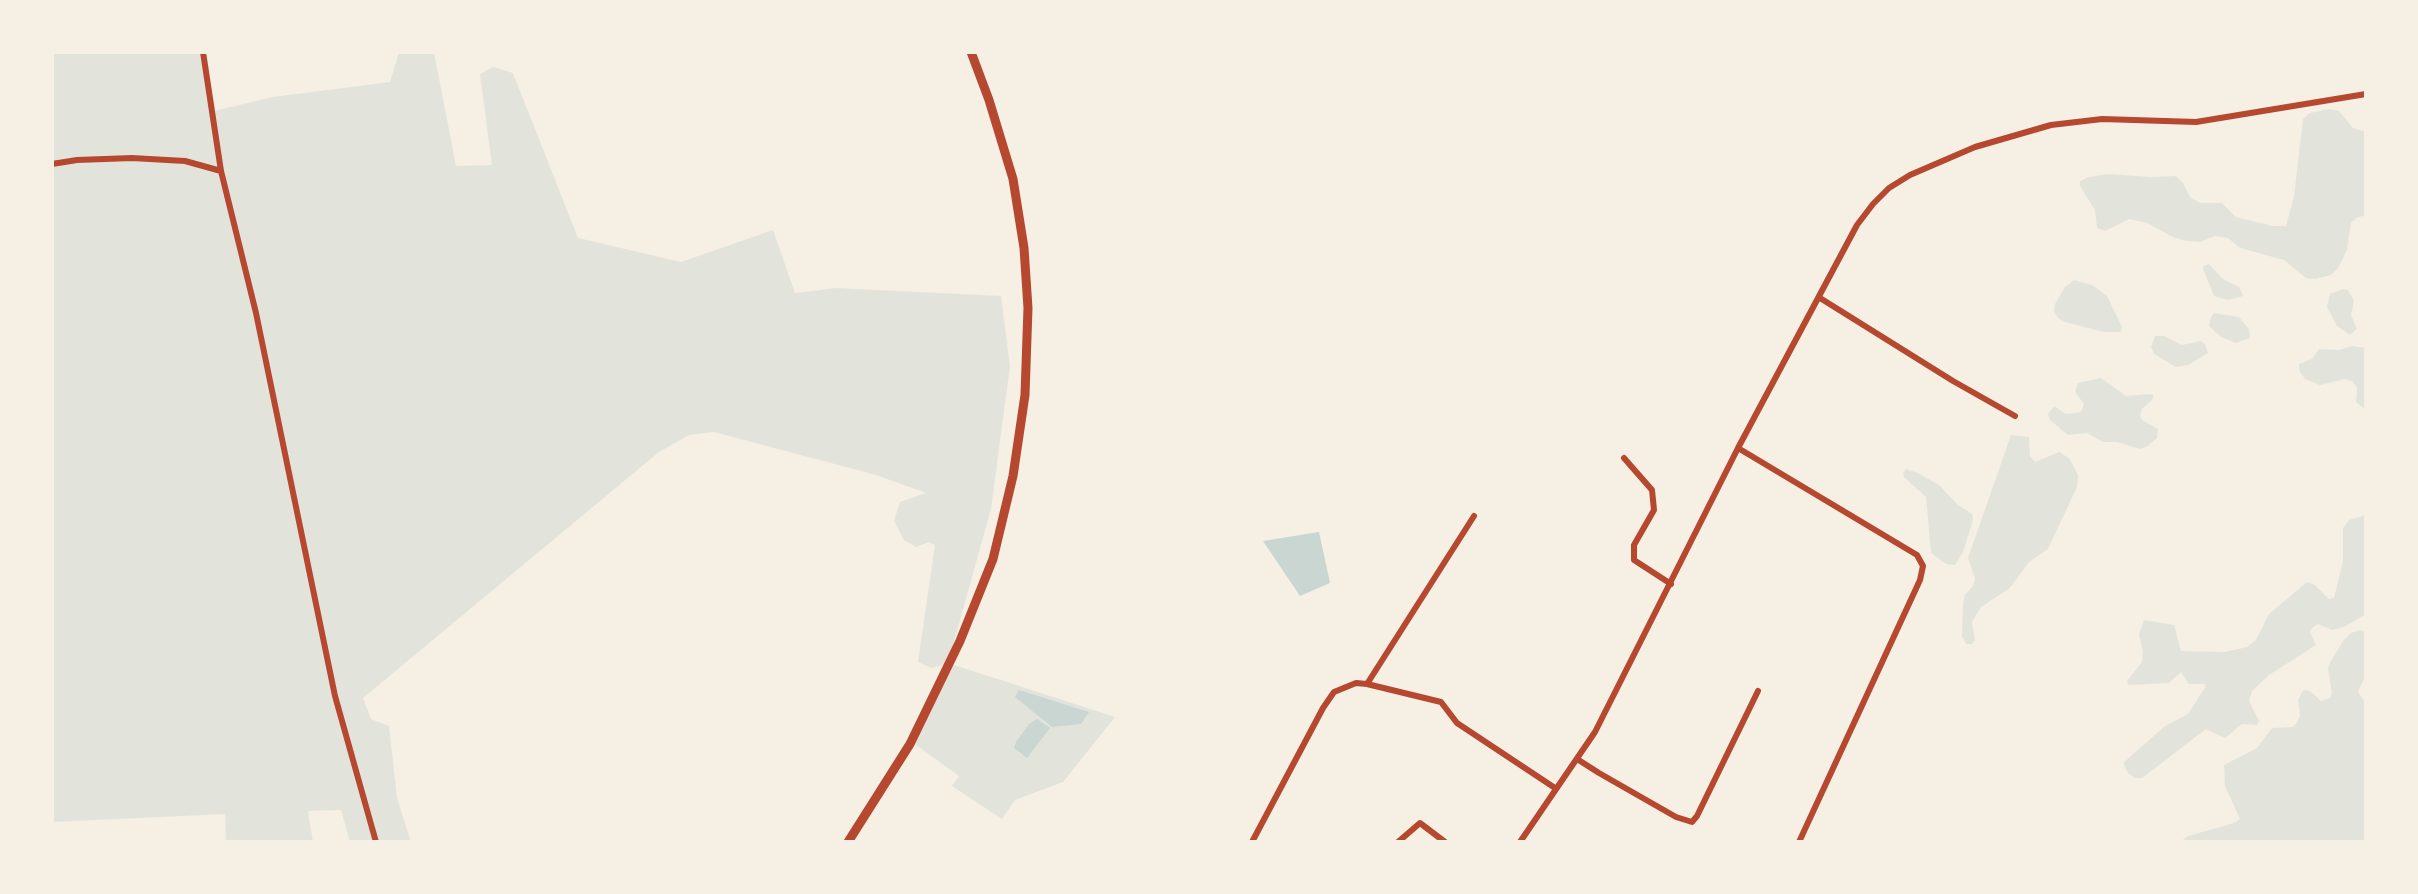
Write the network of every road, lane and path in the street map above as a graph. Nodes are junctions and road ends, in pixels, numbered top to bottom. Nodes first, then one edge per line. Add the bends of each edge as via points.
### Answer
1 (203, 52) edge
2 (971, 52) edge
3 (2366, 94) edge
4 (52, 164) edge
5 (221, 171) junction
6 (1820, 298) junction
7 (2015, 416) dead end
8 (1738, 448) junction
9 (1624, 458) dead end
10 (1474, 516) dead end
11 (1671, 584) junction
12 (1367, 684) junction
13 (1758, 691) dead end
14 (1577, 759) junction
15 (1555, 788) junction
16 (376, 842) edge
17 (848, 842) edge
18 (1252, 842) edge
19 (1398, 842) edge
20 (1445, 842) edge
21 (1520, 842) edge
22 (1799, 842) edge

1 - 5 street
2 - 17 main road via 1013,179 1024,248 1025,395 1013,476 993,559 960,641 910,744
3 - 6 street via 2196,122 2087,120 2036,128 1975,147 1910,175 1879,197 1857,225
4 - 5 street via 132,158 185,161
5 - 16 street via 256,313 335,696
6 - 7 street
6 - 8 street
8 - 11 street
8 - 22 street via 1917,555 1923,566
9 - 11 street via 1652,490 1654,510 1634,545 1634,560
10 - 12 street
11 - 14 street
12 - 15 street via 1441,702 1457,723
12 - 18 street via 1334,692
13 - 14 street via 1692,822
14 - 15 street
15 - 21 street
19 - 20 street via 1420,823

